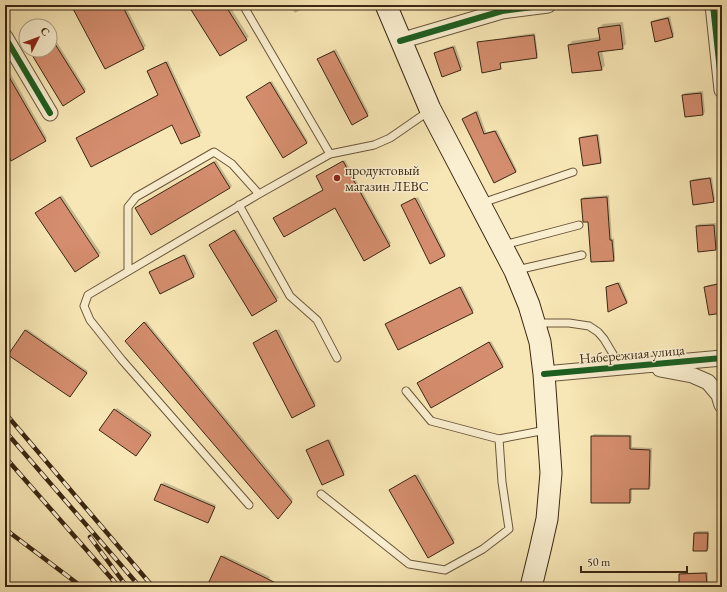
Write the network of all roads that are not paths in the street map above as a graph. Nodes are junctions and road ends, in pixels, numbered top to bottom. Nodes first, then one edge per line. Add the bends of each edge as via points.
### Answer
1 (243, 5) edge
2 (386, 5) edge
3 (548, 5) edge
4 (713, 5) edge
5 (5, 37) edge
6 (400, 41) junction
7 (722, 90) edge
8 (430, 109) junction
9 (50, 113) dead end
10 (330, 154) junction
11 (573, 172) dead end
12 (259, 194) junction
13 (480, 204) junction
14 (240, 205) junction
15 (579, 225) dead end
16 (502, 246) junction
17 (582, 255) dead end
18 (128, 270) junction
19 (515, 271) junction
20 (534, 323) junction
21 (337, 358) dead end
22 (722, 358) edge
23 (641, 366) junction
24 (615, 368) junction
25 (544, 374) junction
26 (406, 391) dead end
27 (722, 405) edge
28 (548, 430) junction
29 (499, 438) junction
30 (321, 494) dead end
31 (249, 505) dead end
32 (531, 587) edge

1 - 10 lane
2 - 6 main road
3 - 6 street via 502,11
4 - 7 street
5 - 9 street
6 - 8 main road
8 - 10 lane via 390,138 374,145
8 - 13 main road
10 - 12 lane
11 - 13 lane
12 - 14 lane
12 - 18 lane via 232,164 214,152 136,197 128,207
13 - 16 main road
14 - 18 lane
14 - 21 lane via 290,296 317,320
15 - 16 lane
16 - 19 main road
17 - 19 lane
18 - 31 lane via 88,295 84,306 90,320
19 - 20 main road
20 - 24 lane via 589,326 604,339 613,354
20 - 25 main road via 540,342
22 - 23 street, Набережная улица
23 - 24 street, Набережная улица
23 - 27 street via 692,375 708,382 719,395
24 - 25 street, Набережная улица
25 - 28 main road
26 - 29 lane via 431,421
28 - 29 lane
28 - 32 main road via 550,472 547,519
29 - 30 lane via 509,528 483,550 445,570 409,564

